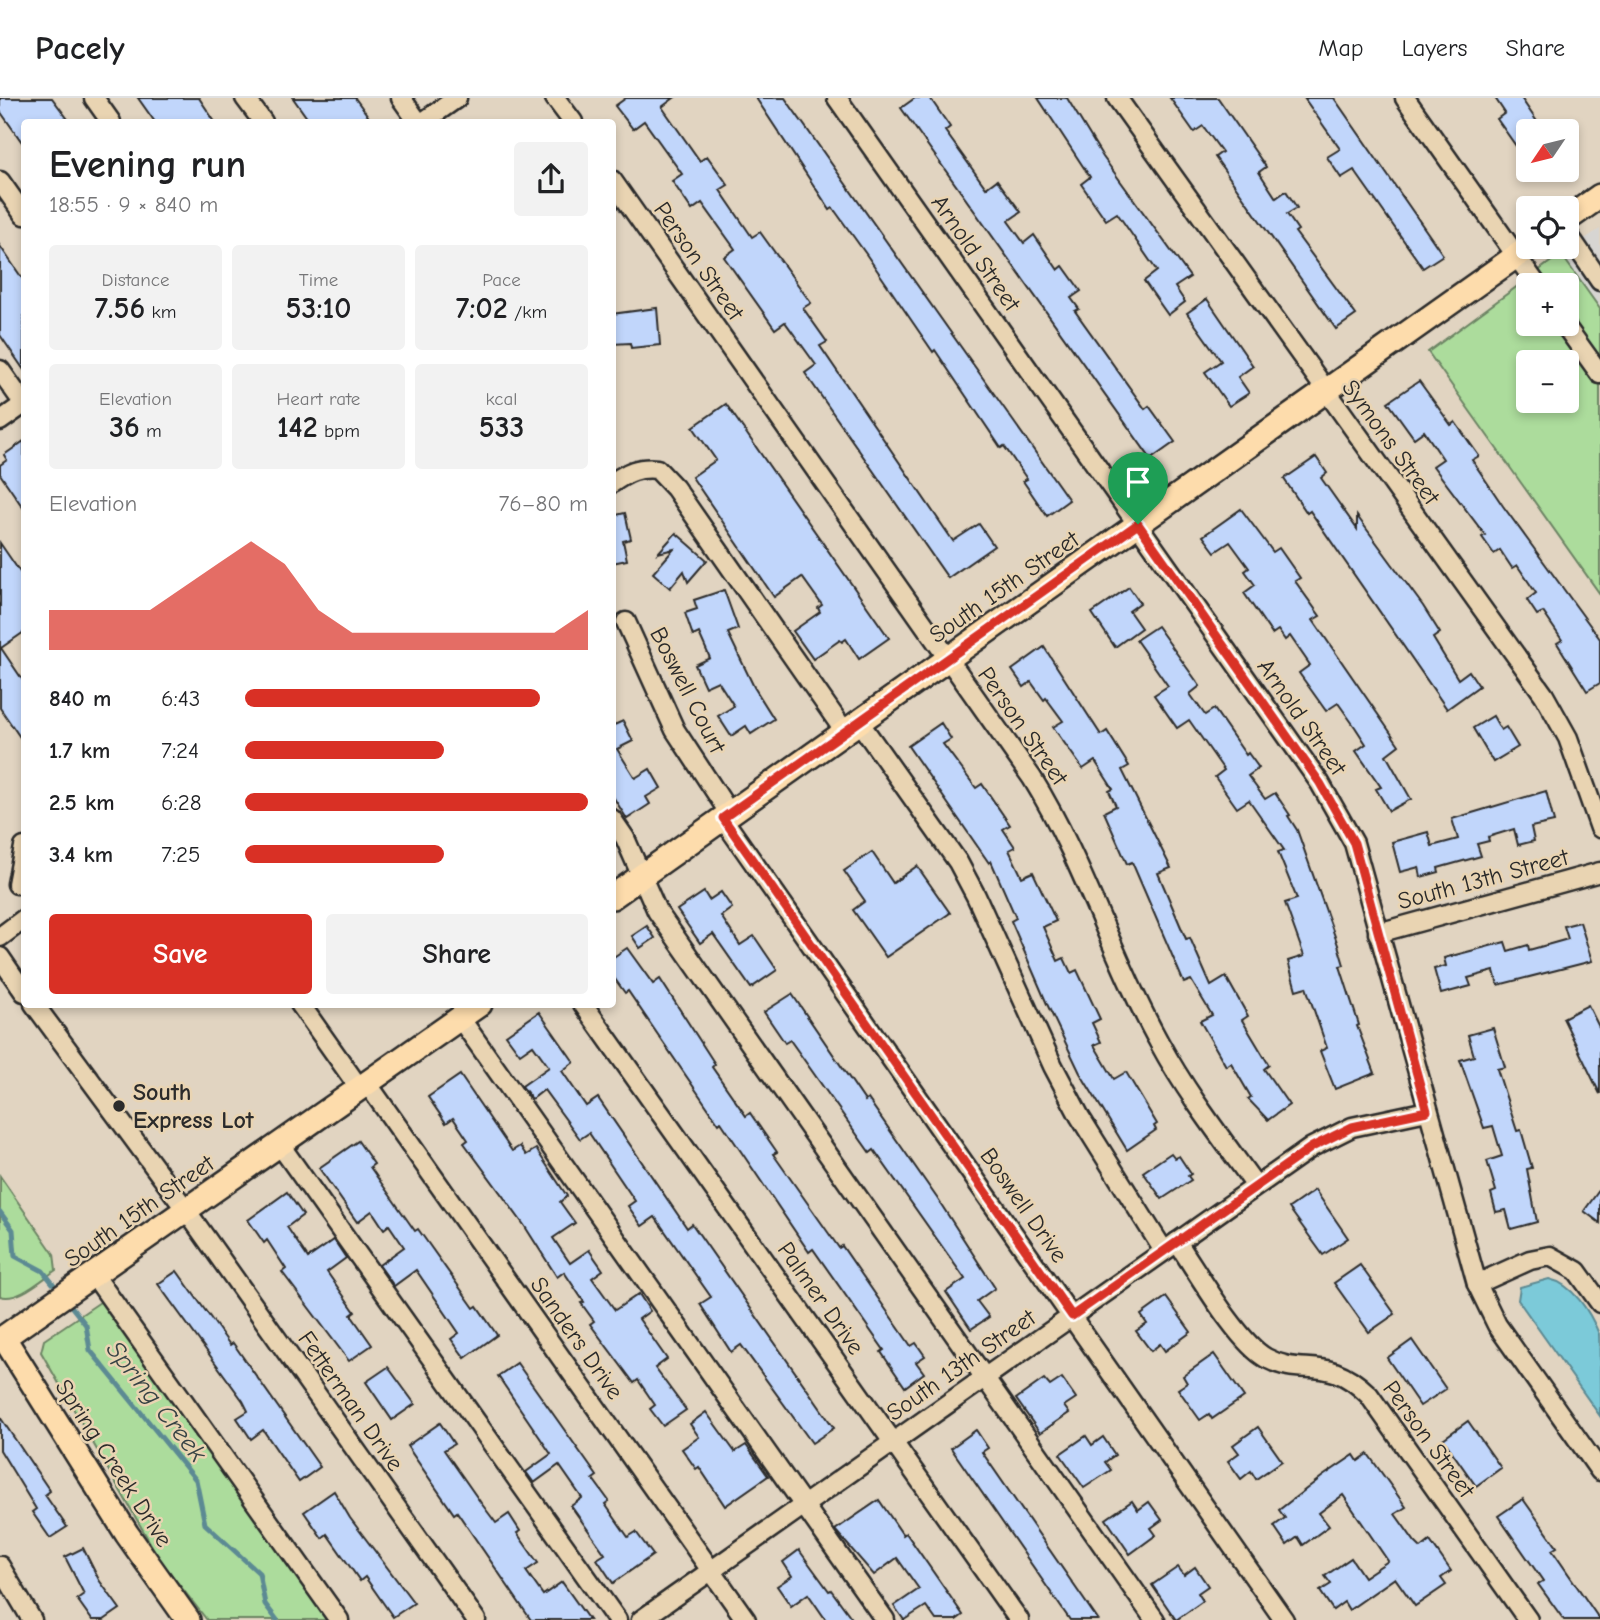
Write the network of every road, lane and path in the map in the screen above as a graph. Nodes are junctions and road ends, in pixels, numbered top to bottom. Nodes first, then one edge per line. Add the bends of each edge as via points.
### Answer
1 (94, 98) edge
2 (245, 98) edge
3 (401, 98) edge
4 (457, 98) edge
5 (555, 98) edge
6 (837, 98) edge
7 (1117, 98) edge
8 (1405, 98) edge
9 (109, 119) edge
10 (261, 119) edge
11 (418, 119) edge
12 (425, 119) edge
13 (571, 119) edge
14 (0, 181) edge
15 (616, 186) edge
16 (1600, 196) edge
17 (21, 211) edge
18 (1579, 211) edge
19 (1516, 243) edge
20 (1579, 250) edge
21 (1516, 255) edge
22 (1600, 281) edge
23 (1573, 336) edge
24 (0, 370) edge
25 (1600, 374) edge
26 (1325, 392) junction
27 (21, 400) edge
28 (21, 406) edge
29 (0, 421) edge
30 (616, 480) edge
31 (1138, 524) junction
32 (626, 622) dead end
33 (947, 660) junction
34 (852, 727) junction
35 (727, 816) junction
36 (616, 825) edge
37 (1600, 828) edge
38 (21, 863) edge
39 (1600, 872) edge
40 (642, 876) junction
41 (17, 884) dead end
42 (616, 894) edge
43 (21, 921) edge
44 (1378, 933) junction
45 (0, 937) edge
46 (0, 957) edge
47 (21, 988) edge
48 (37, 1008) edge
49 (303, 1008) edge
50 (474, 1008) edge
51 (586, 1008) edge
52 (460, 1018) junction
53 (363, 1086) junction
54 (1427, 1111) junction
55 (280, 1145) junction
56 (1256, 1186) junction
57 (186, 1210) junction
58 (1170, 1247) junction
59 (85, 1281) junction
60 (1477, 1284) junction
61 (1600, 1303) edge
62 (1072, 1316) junction
63 (1, 1337) edge
64 (984, 1378) junction
65 (893, 1442) junction
66 (1600, 1471) edge
67 (804, 1505) junction
68 (0, 1566) edge
69 (711, 1570) junction
70 (32, 1620) edge
71 (188, 1620) edge
72 (340, 1620) edge
73 (476, 1620) edge
74 (617, 1620) edge
75 (641, 1620) edge
76 (746, 1620) edge
77 (885, 1620) edge
78 (1019, 1620) edge
79 (1155, 1620) edge
80 (1284, 1620) edge
81 (1528, 1620) edge

1 - 9 street
2 - 10 street
3 - 11 street
4 - 12 street
5 - 13 street
6 - 31 street, Arnold Street
7 - 26 street, Symons Street
8 - 19 street
14 - 17 street
15 - 33 street, Person Street
16 - 18 main road
20 - 22 street
21 - 26 main road, South 15th Street
23 - 25 street
24 - 27 street
26 - 31 main road, South 15th Street
26 - 37 street, Symons Street via 1544,695 1568,738
28 - 29 street
30 - 34 street, Person Street via 642,467 657,468
31 - 33 main road, South 15th Street
31 - 44 street, Arnold Street via 1320,783 1354,843
32 - 35 street, Boswell Court via 675,730
33 - 34 main road, South 15th Street
33 - 56 street, Person Street via 1058,819 1159,1043
34 - 35 main road, South 15th Street
34 - 58 street, Person Street via 958,862 1064,1086
35 - 40 main road, South 15th Street
35 - 62 street, Boswell Drive
36 - 40 street
38 - 41 street
39 - 44 street, South 13th Street
40 - 42 main road, South 15th Street
40 - 64 street via 657,911
43 - 45 street
44 - 54 street, Arnold Street
46 - 47 street
48 - 57 street, Fetterman Drive
49 - 53 street, Sanders Drive
50 - 52 main road, South 15th Street
51 - 65 street, Palmer Drive
52 - 53 main road, South 15th Street
52 - 67 street
53 - 55 main road, South 15th Street
53 - 69 street, Sanders Drive
54 - 56 street, South 13th Street via 1352,1127 1312,1147
54 - 60 street, Arnold Street
55 - 57 main road, South 15th Street
55 - 74 street
56 - 58 street, South 13th Street
57 - 59 main road, South 15th Street
57 - 73 street, Fetterman Drive
58 - 62 street, South 13th Street
58 - 81 street, Person Street via 1242,1336 1265,1357 1287,1365 1335,1370 1369,1395
59 - 63 main road, South 15th Street
59 - 72 street
60 - 61 street via 1550,1256 1577,1271
60 - 66 street, Arnold Street via 1497,1325
62 - 64 street, South 13th Street
62 - 80 street, Boswell Drive
63 - 71 main road, Spring Creek Drive
64 - 65 street, South 13th Street
64 - 79 street
65 - 67 street, South 13th Street
65 - 78 street, Palmer Drive
67 - 69 street, South 13th Street
67 - 77 street
68 - 70 street
69 - 75 street, South 13th Street
69 - 76 street, Sanders Drive

